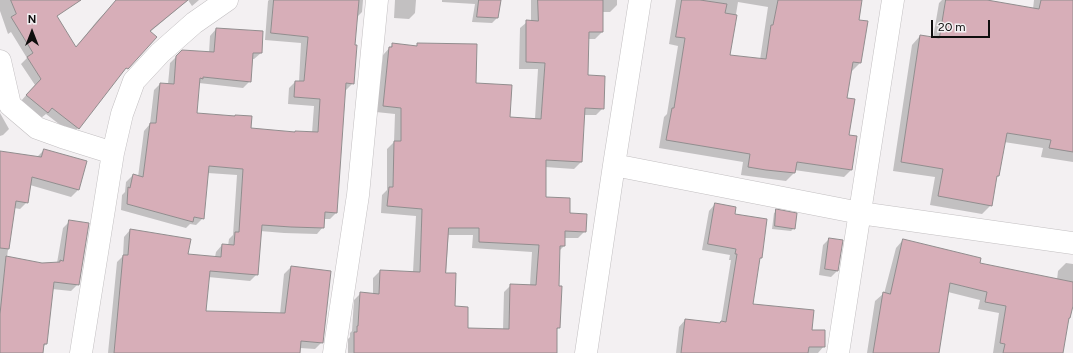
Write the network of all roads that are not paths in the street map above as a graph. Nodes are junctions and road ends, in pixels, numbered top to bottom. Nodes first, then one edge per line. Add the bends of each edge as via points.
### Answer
1 (227, 0) edge
2 (377, 0) edge
3 (640, 0) edge
4 (893, 0) edge
5 (0, 61) edge
6 (113, 153) junction
7 (614, 165) junction
8 (860, 213) junction
9 (1073, 243) edge
10 (81, 353) edge
11 (334, 353) edge
12 (586, 353) edge
13 (838, 353) edge

1 - 6 street via 160,53 134,81 122,114
2 - 11 street via 358,195
3 - 7 street
4 - 8 street
5 - 6 street via 10,105 37,128
6 - 10 street
7 - 8 street
7 - 12 street
8 - 9 street
8 - 13 street

